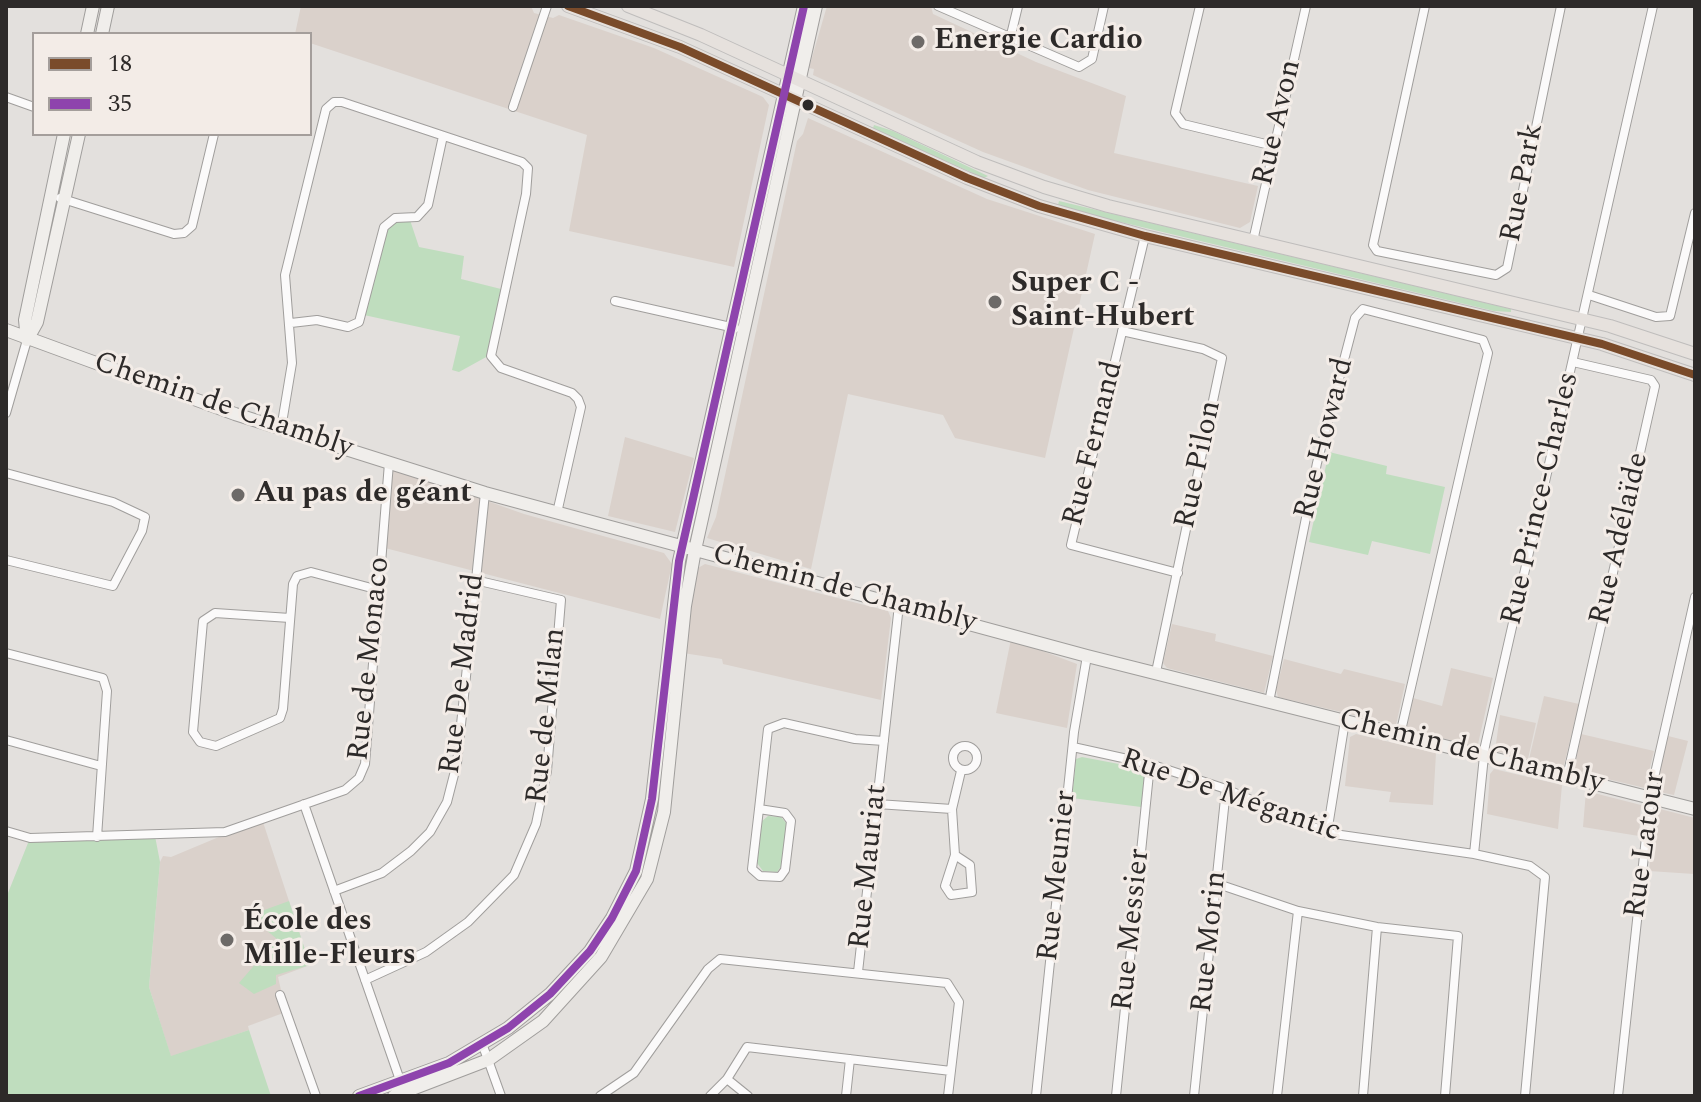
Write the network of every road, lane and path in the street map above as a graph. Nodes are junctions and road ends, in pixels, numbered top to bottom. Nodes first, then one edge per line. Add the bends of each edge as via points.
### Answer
1 (93, 6) edge
2 (108, 6) edge
3 (547, 6) edge
4 (568, 6) edge
5 (628, 6) edge
6 (804, 6) edge
7 (816, 6) edge
8 (938, 6) edge
9 (1018, 6) edge
10 (1104, 6) edge
11 (1200, 6) edge
12 (1306, 6) edge
13 (1425, 6) edge
14 (1561, 6) edge
15 (1653, 6) edge
16 (87, 32) edge
17 (102, 32) edge
18 (1010, 39) junction
19 (794, 78) junction
20 (6, 97) edge
21 (790, 97) junction
22 (32, 106) edge
23 (513, 107) dead end
24 (64, 136) edge
25 (79, 136) edge
26 (214, 136) edge
27 (443, 136) junction
28 (1274, 146) junction
29 (50, 196) junction
30 (64, 199) junction
31 (1695, 213) edge
32 (755, 223) junction
33 (1145, 236) junction
34 (1253, 241) junction
35 (760, 257) junction
36 (1589, 295) junction
37 (615, 301) dead end
38 (1583, 320) junction
39 (291, 323) junction
40 (738, 328) junction
41 (6, 330) edge
42 (1122, 331) junction
43 (1578, 338) junction
44 (27, 340) junction
45 (1695, 354) edge
46 (1573, 362) junction
47 (1695, 375) edge
48 (6, 413) edge
49 (281, 429) junction
50 (389, 463) junction
51 (6, 473) edge
52 (485, 493) junction
53 (557, 513) junction
54 (688, 548) junction
55 (6, 560) edge
56 (1178, 573) junction
57 (475, 580) junction
58 (379, 590) junction
59 (1695, 597) edge
60 (899, 605) junction
61 (290, 618) junction
62 (6, 653) edge
63 (1087, 656) junction
64 (1156, 672) junction
65 (1269, 702) junction
66 (1345, 721) junction
67 (1400, 735) junction
68 (6, 740) edge
69 (884, 741) junction
70 (1073, 747) junction
71 (1485, 757) junction
72 (1150, 764) junction
73 (101, 766) junction
74 (961, 771) dead end
75 (1567, 777) junction
76 (1226, 789) junction
77 (1650, 798) junction
78 (304, 804) junction
79 (877, 804) junction
80 (759, 809) junction
81 (952, 809) junction
82 (1695, 809) edge
83 (6, 831) edge
84 (1327, 833) junction
85 (97, 837) junction
86 (1474, 854) junction
87 (955, 855) junction
88 (1218, 884) junction
89 (334, 891) junction
90 (1298, 911) junction
91 (1377, 927) junction
92 (858, 972) junction
93 (365, 980) junction
94 (280, 995) dead end
95 (483, 1046) junction
96 (850, 1059) junction
97 (488, 1060) junction
98 (951, 1071) junction
99 (727, 1079) junction
100 (400, 1090) edge
101 (316, 1096) edge
102 (359, 1096) edge
103 (501, 1096) edge
104 (600, 1096) edge
105 (710, 1096) edge
106 (748, 1096) edge
107 (846, 1096) edge
108 (948, 1096) edge
109 (1036, 1096) edge
110 (1116, 1096) edge
111 (1194, 1096) edge
112 (1277, 1096) edge
113 (1363, 1096) edge
114 (1445, 1096) edge
115 (1525, 1096) edge
116 (1618, 1096) edge

1 - 16 street
2 - 17 street
3 - 23 street
4 - 21 main road via 660,39
5 - 19 main road
6 - 19 street
7 - 19 street
8 - 18 street
9 - 18 street
10 - 18 street via 1092,59 1079,67
11 - 28 street via 1175,113 1183,124
12 - 28 street, Rue Avon
13 - 14 street, Rue Park via 1373,245 1377,251 1496,275 1506,270
15 - 36 street, Rue Prince-Charles
19 - 21 street
19 - 34 main road via 1037,185
20 - 22 street
21 - 32 street
21 - 33 main road via 997,191
21 - 35 street
24 - 29 street
25 - 30 street
26 - 30 street via 192,226 184,233
27 - 39 street via 428,205 417,217 395,218 384,227 359,322 348,327 317,320
27 - 39 street via 342,102 326,109 285,275
27 - 53 street via 528,168 491,356 501,368 578,399 581,407
28 - 34 street, Rue Avon
29 - 30 street
29 - 44 street via 25,320
30 - 44 street via 37,322
31 - 36 street via 1670,316 1656,317
32 - 35 street
32 - 40 street
33 - 42 street, Rue Fernand
33 - 43 main road
34 - 38 main road
35 - 40 street
36 - 38 street, Rue Prince-Charles
37 - 40 street
38 - 43 street, Rue Prince-Charles
38 - 45 main road
39 - 49 street via 292,363
40 - 54 street
41 - 44 street, Chemin de Chambly
42 - 56 street, Rue Pilon via 1222,358
42 - 56 street, Rue Fernand via 1071,545
43 - 46 street, Rue Prince-Charles
43 - 47 main road
44 - 48 street
44 - 49 street, Chemin de Chambly
46 - 71 street, Rue Prince-Charles
46 - 75 street, Rue Adélaïde via 1651,380 1655,386
49 - 50 street, Chemin de Chambly
50 - 52 street, Chemin de Chambly
50 - 58 street, Rue de Monaco
51 - 55 street via 113,502 145,517 113,586
52 - 53 street, Chemin de Chambly
52 - 57 street, Rue De Madrid
53 - 54 street, Chemin de Chambly
54 - 60 street, Chemin de Chambly
54 - 95 street via 652,799 636,871 590,951 550,994
54 - 97 street via 664,812 647,879 622,927 575,990 543,1021
56 - 64 street, Rue Pilon
57 - 89 street, Rue De Madrid via 457,763 447,802 430,832 411,851 382,873
57 - 93 street, Rue de Milan via 561,600 547,771 536,824 514,875 468,922 426,952
58 - 61 street via 311,572 297,576
58 - 78 street, Rue de Monaco via 365,764 345,790
59 - 77 street, Rue Latour
60 - 63 street, Chemin de Chambly
60 - 69 street, Rue Mauriat
61 - 61 street via 280,718 216,746 200,742 193,732 203,621 215,613
62 - 73 street via 103,678 107,691
63 - 64 street, Chemin de Chambly
63 - 70 street, Rue Meunier
64 - 65 street, Chemin de Chambly
65 - 66 street, Chemin de Chambly
65 - 67 street, Rue Howard via 1317,463 1363,309 1483,340 1487,347
66 - 67 street, Chemin de Chambly
66 - 84 street
67 - 71 street, Chemin de Chambly
68 - 73 street
69 - 79 street, Rue Mauriat
69 - 80 street via 784,723 768,729
70 - 72 street, Rue De Mégantic
70 - 109 street, Rue Meunier
71 - 75 street, Chemin de Chambly
71 - 86 street, Rue Prince-Charles
72 - 76 street, Rue De Mégantic
72 - 110 street, Rue Messier
73 - 85 street
74 - 81 street
75 - 77 street, Chemin de Chambly
76 - 84 street, Rue De Mégantic
76 - 88 street, Rue Morin
77 - 82 street, Chemin de Chambly
77 - 116 street, Rue Latour
78 - 85 street, Rue de Monaco via 225,832
78 - 89 street
79 - 81 street
79 - 92 street, Rue Mauriat
80 - 80 street via 752,869 760,876 780,877 791,821 785,813
81 - 87 street
83 - 85 street, Rue de Monaco via 30,838
84 - 86 street, Rue De Mégantic
86 - 115 street, Rue De Mégantic via 1530,866 1545,877
87 - 87 street via 945,886 951,895 972,892 970,865
88 - 90 street
88 - 111 street, Rue Morin
89 - 93 street
90 - 91 street
90 - 112 street
91 - 113 street
91 - 114 street via 1458,936
92 - 98 street, Rue Mauriat via 947,983 959,1002
92 - 104 street via 720,959 634,1073
93 - 100 street
94 - 101 street
95 - 97 street
95 - 100 street
96 - 98 street
96 - 99 street via 747,1047
96 - 107 street
97 - 100 street
97 - 103 street
98 - 108 street, Rue Mauriat
99 - 105 street
99 - 106 street
100 - 102 street

